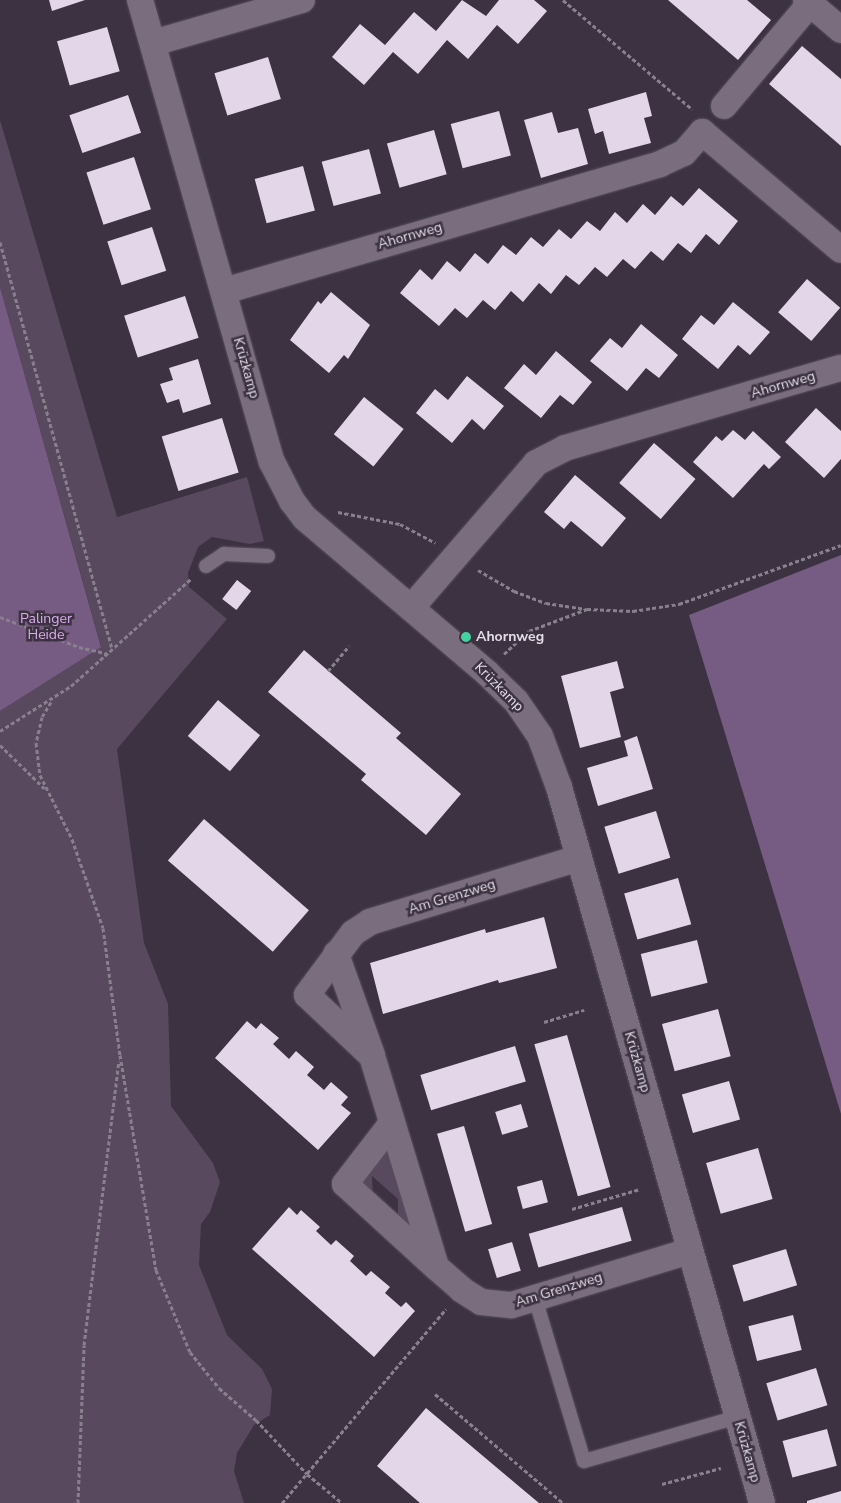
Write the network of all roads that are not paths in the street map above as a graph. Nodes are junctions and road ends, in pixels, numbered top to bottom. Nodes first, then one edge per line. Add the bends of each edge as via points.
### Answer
1 (140, 0) edge
2 (302, 0) edge
3 (810, 1) edge
4 (841, 30) edge
5 (152, 43) junction
6 (708, 119) junction
7 (841, 250) edge
8 (224, 290) junction
9 (841, 368) edge
10 (268, 556) dead end
11 (206, 566) road end
12 (412, 608) junction
13 (579, 858) junction
14 (336, 954) junction
15 (372, 1056) junction
16 (392, 1123) junction
17 (690, 1251) junction
18 (436, 1267) junction
19 (535, 1298) junction
20 (737, 1417) junction
21 (762, 1503) edge

1 - 5 street, Krüzkamp
2 - 5 street
3 - 4 street
3 - 6 street, Ahornweg
5 - 8 street, Krüzkamp
6 - 7 street
6 - 8 street, Ahornweg via 684,153 660,164
8 - 12 street, Krüzkamp via 272,462 292,501 305,518
9 - 12 street, Ahornweg via 564,448 536,464
10 - 11 lane via 224,554
12 - 13 street, Krüzkamp via 516,701 540,736
13 - 14 street, Am Grenzweg via 370,922 353,932
13 - 17 street, Krüzkamp
14 - 15 street
14 - 15 street, Am Grenzweg via 306,995
15 - 16 street
16 - 18 street
16 - 18 street, Am Grenzweg via 344,1184
17 - 19 street, Am Grenzweg
17 - 20 street, Krüzkamp
18 - 19 street, Am Grenzweg via 481,1302 497,1306
19 - 20 lane via 584,1461
20 - 21 street, Krüzkamp

